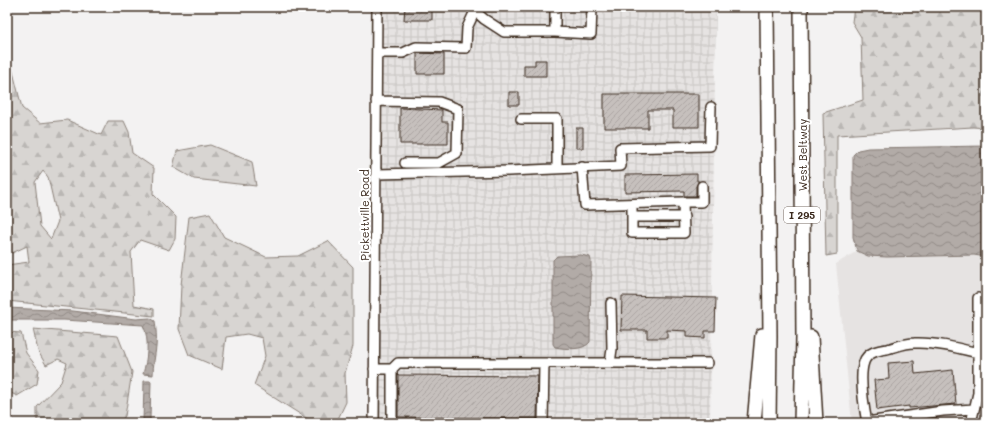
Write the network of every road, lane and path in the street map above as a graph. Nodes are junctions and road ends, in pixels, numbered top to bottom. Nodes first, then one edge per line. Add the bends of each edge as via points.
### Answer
1 (377, 7) edge
2 (554, 7) edge
3 (592, 7) edge
4 (767, 7) edge
5 (801, 7) edge
6 (475, 9) edge
7 (555, 32) junction
8 (377, 53) junction
9 (376, 101) junction
10 (711, 107) dead end
11 (520, 119) dead end
12 (405, 163) dead end
13 (582, 167) junction
14 (557, 168) junction
15 (376, 174) junction
16 (702, 186) dead end
17 (683, 202) junction
18 (632, 204) junction
19 (632, 217) junction
20 (684, 217) junction
21 (803, 230) junction
22 (770, 256) junction
23 (978, 298) dead end
24 (611, 303) dead end
25 (978, 353) junction
26 (544, 364) junction
27 (610, 364) junction
28 (708, 364) dead end
29 (374, 369) junction
30 (392, 369) junction
31 (974, 410) junction
32 (374, 423) edge
33 (392, 423) edge
34 (543, 423) edge
35 (754, 423) edge
36 (769, 423) edge
37 (801, 423) edge
38 (816, 423) edge
39 (867, 423) edge
40 (970, 423) edge

1 - 8 street, Pickettville Road
2 - 7 street
3 - 7 street via 591,34
4 - 22 highway, I 295
5 - 21 highway, West Beltway / I 295
6 - 7 street via 484,19 504,32
6 - 8 street via 467,28 466,48 416,47 403,53
8 - 9 street, Pickettville Road
9 - 12 street via 439,102 458,109 457,153 439,163
9 - 15 street, Pickettville Road
10 - 13 street via 710,146 620,148 621,166
11 - 14 street via 557,119
13 - 14 street
13 - 18 street via 584,205
14 - 15 street
15 - 29 street, Pickettville Road
16 - 17 street via 702,202
17 - 18 street
17 - 20 street
18 - 19 street
19 - 20 street
19 - 20 street via 632,233 684,233
21 - 37 highway, West Beltway / I 295
21 - 38 highway via 809,266
22 - 35 highway
22 - 36 highway, I 295
23 - 25 street
24 - 27 street
25 - 31 street via 978,393
25 - 39 street via 959,348 914,343 877,350 868,355 864,361 862,375
26 - 27 street
26 - 30 street via 398,363
26 - 34 street
27 - 28 street
29 - 30 street
29 - 32 street, Pickettville Road
30 - 33 street
31 - 39 street via 943,411
31 - 40 street

